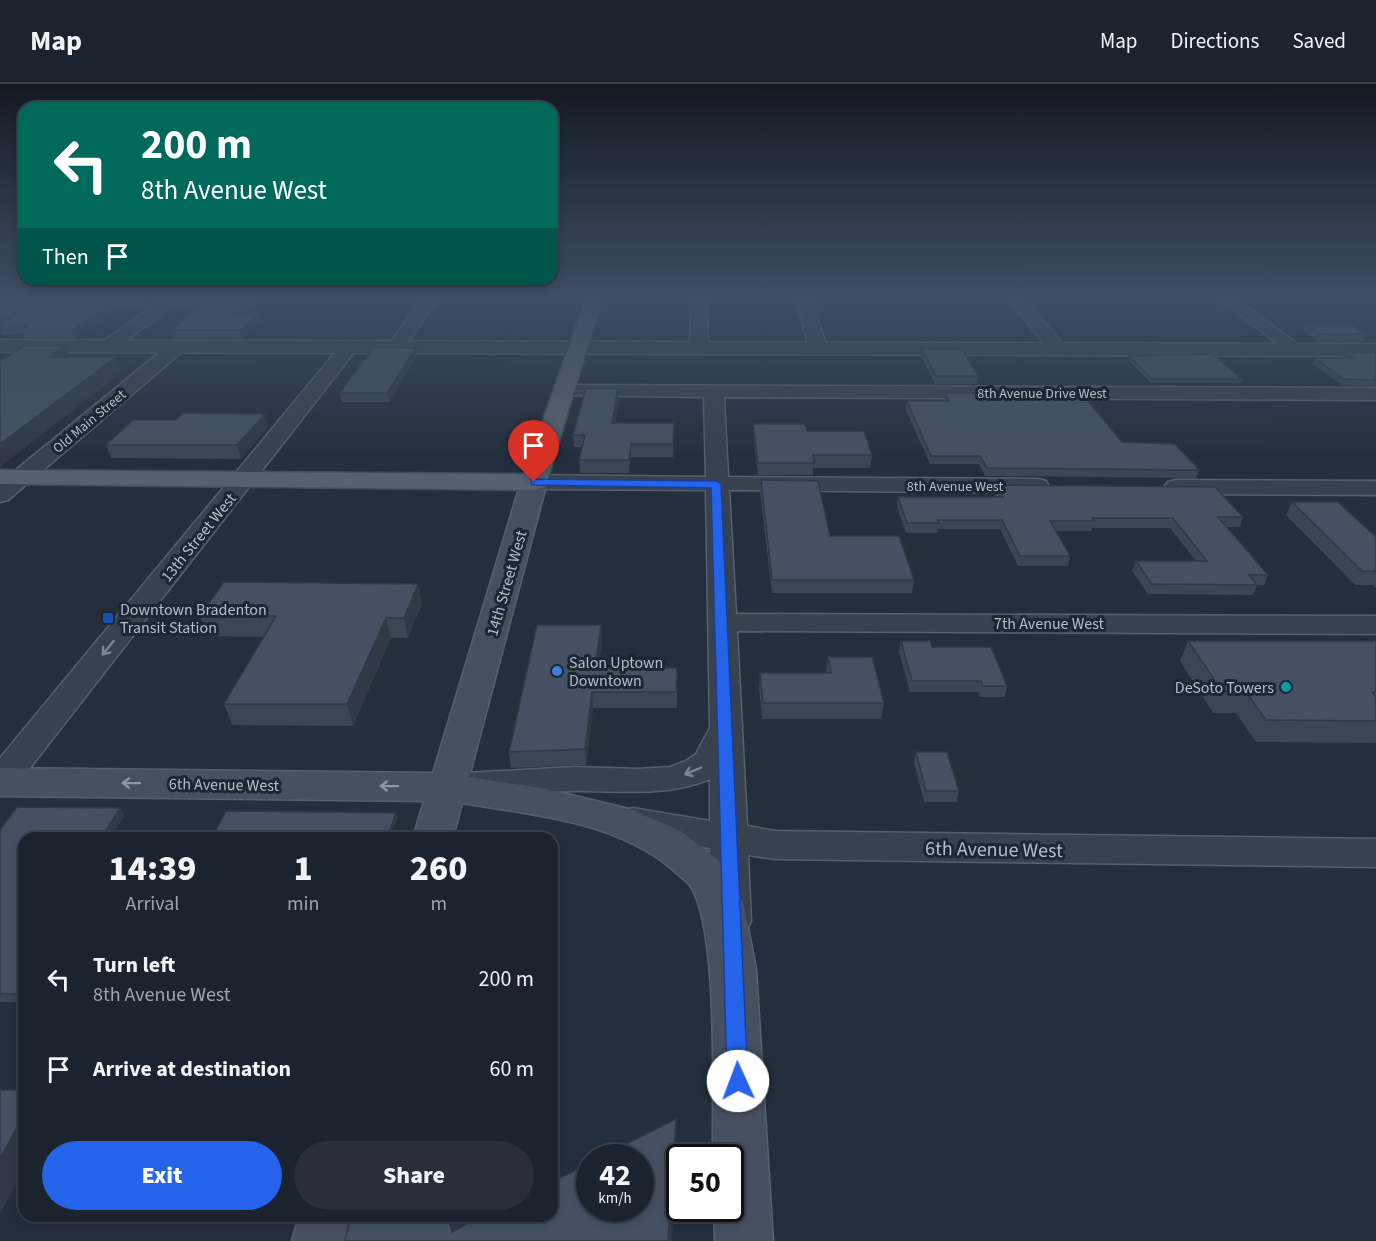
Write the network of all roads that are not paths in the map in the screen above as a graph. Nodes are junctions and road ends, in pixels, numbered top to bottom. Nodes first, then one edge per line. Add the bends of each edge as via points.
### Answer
1 (173, 349) edge
2 (347, 349) edge
3 (579, 349) edge
4 (818, 349) edge
5 (1058, 349) joint
6 (1297, 350) joint
7 (1376, 350) edge
8 (565, 391) junction
9 (714, 392) junction
10 (1376, 394) edge
11 (10, 477) edge
12 (244, 479) junction
13 (534, 482) junction
14 (716, 484) junction
15 (1058, 486) edge
16 (1152, 487) edge
17 (1376, 488) edge
18 (0, 495) edge
19 (722, 622) junction
20 (1376, 625) edge
21 (726, 727) junction
22 (0, 782) edge
23 (448, 787) junction
24 (615, 819) junction
25 (435, 832) edge
26 (728, 836) junction
27 (1376, 853) edge
28 (733, 969) junction
29 (326, 1222) edge
30 (321, 1241) edge
31 (744, 1241) edge

1 - 11 street, Old Main Street
2 - 12 street, 13th Street West
3 - 8 main road, 14th Street West
4 - 5 street
5 - 6 street
6 - 7 street
8 - 9 street, 8th Avenue Drive West
8 - 13 main road, 14th Street West
9 - 10 street, 8th Avenue Drive West
9 - 14 street
11 - 12 main road
11 - 18 street, Old Main Street
12 - 13 main road
12 -> 22 street, 13th Street West
13 - 14 street, 8th Avenue West
13 - 23 main road, 14th Street West
14 - 15 street, 8th Avenue West
14 - 19 street
16 - 17 street
19 - 20 street, 7th Avenue West
19 - 21 street
21 -> 23 street, 6th Avenue West via 708,764 679,777 651,781 540,780
21 - 26 street
23 -> 22 main road, 6th Avenue West
23 - 24 main road, 6th Avenue West
23 - 25 main road, 14th Street West
24 - 26 street, 6th Avenue West
24 - 28 main road, 6th Avenue West via 667,842 703,872 721,902
26 - 27 street, 6th Avenue West via 775,845 809,846
26 - 28 street
28 - 31 main road, 6th Avenue West
29 - 30 main road

